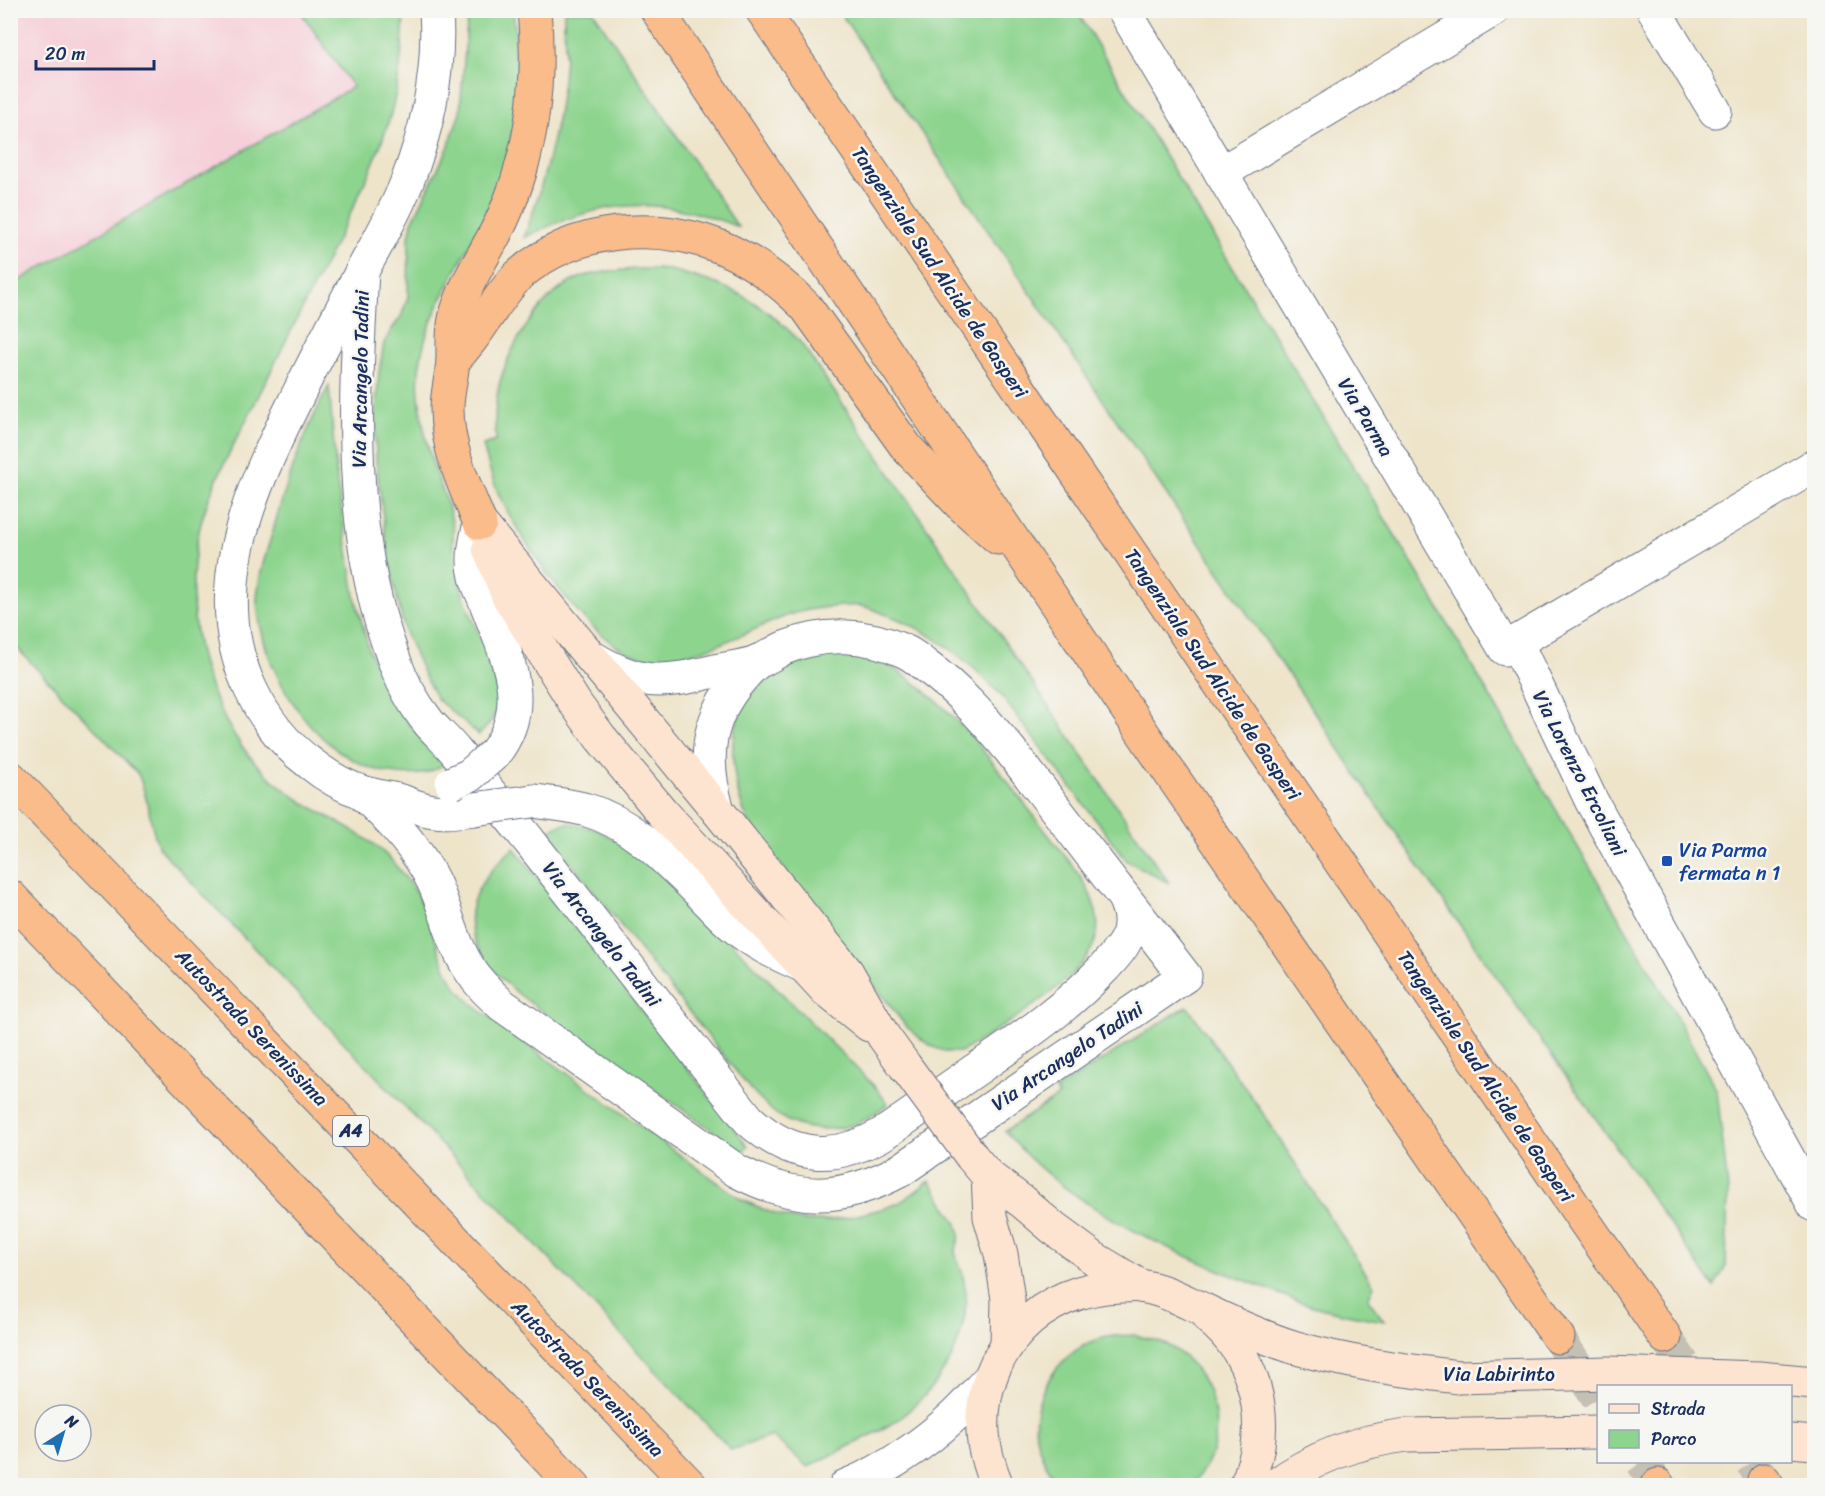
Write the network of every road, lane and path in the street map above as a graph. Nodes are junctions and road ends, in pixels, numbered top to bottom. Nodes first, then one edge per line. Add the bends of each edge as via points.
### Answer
1 (436, 10) edge
2 (534, 10) edge
3 (657, 10) edge
4 (762, 10) edge
5 (1124, 10) edge
6 (1493, 10) edge
7 (1654, 10) edge
8 (1715, 111) dead end
9 (1221, 173) junction
10 (362, 271) junction
11 (453, 361) junction
12 (1815, 466) edge
13 (480, 523) junction
14 (1035, 571) junction
15 (1516, 642) junction
16 (590, 656) junction
17 (758, 661) junction
18 (10, 777) edge
19 (360, 792) junction
20 (403, 802) junction
21 (718, 811) junction
22 (10, 896) edge
23 (1125, 900) junction
24 (806, 968) junction
25 (884, 1037) junction
26 (980, 1166) junction
27 (1815, 1205) edge
28 (1140, 1286) junction
29 (1195, 1306) junction
30 (1558, 1337) tunnel mouth
31 (1665, 1337) tunnel mouth
32 (1007, 1345) junction
33 (990, 1378) junction
34 (1815, 1383) edge
35 (1597, 1432) edge
36 (1792, 1441) edge
37 (1815, 1443) edge
38 (574, 1485) edge
39 (691, 1485) edge
40 (846, 1485) edge
41 (997, 1485) edge
42 (1245, 1485) edge
43 (1274, 1485) edge

1 - 10 street, Via Arcangelo Tadini via 433,84 418,150 394,213
2 - 11 highway via 536,59 528,141 502,220 456,316
3 - 14 highway
4 - 31 highway, Tangenziale Sud Alcide de Gasperi
5 - 9 street, Via Parma
6 - 9 street
7 - 8 street
9 - 15 street, Via Parma via 1505,649
10 - 19 street, Via Arcangelo Tadini via 263,466 237,544 232,595 233,629 240,662 270,724 301,757
10 - 23 street, Via Arcangelo Tadini via 356,448 370,579 392,657 429,723 530,842 749,1120 765,1134 784,1145 826,1153 868,1143 886,1132 1040,1026 1091,981 1128,934 1130,910
11 - 13 highway via 447,410 449,434 461,478
11 - 14 highway via 519,276 565,246 616,233 642,232 669,234 720,247 766,272 806,307 907,448 960,504
12 - 15 street
13 - 16 main road
13 - 20 street, bridge via 474,552 476,576 512,670 514,710 499,747 470,775 426,789
13 - 24 main road via 508,596 594,729 662,812
14 - 30 highway
15 - 27 street, Via Lorenzo Ercoliani via 1591,800
16 - 17 street via 610,669 656,681 681,680
16 - 21 main road
17 - 21 street via 727,696 716,718 708,765
17 - 23 street, Via Arcangelo Tadini via 804,642 845,635 876,640 906,652 956,689 981,715
18 - 39 highway, Autostrada Serenissima / A4
19 - 20 street, Via Arcangelo Tadini
19 - 23 street, Via Arcangelo Tadini via 394,824 417,854 432,879 458,948 484,989 737,1171 782,1190 807,1194 856,1190 901,1170 1185,976
20 - 24 street, Via Arcangelo Tadini, bridge via 426,810 450,812 533,801 588,810 615,821 661,854 753,941
21 - 25 main road via 847,972
22 - 38 highway
24 - 25 main road via 827,991
25 - 26 main road, bridge
26 - 28 main road via 1087,1253
26 - 32 main road via 1008,1299
28 - 29 main road, Via Labirinto
28 - 32 main road, Via Labirinto via 1102,1286 1065,1297 1032,1317
29 - 34 main road, Via Labirinto, bridge via 1292,1347 1378,1367 1458,1377 1608,1373
29 - 42 main road, Via Labirinto via 1221,1327 1240,1353 1254,1384 1260,1416 1258,1449
32 - 33 main road, Via Labirinto
33 - 40 street, Via Labirinto via 955,1415 915,1447
33 - 41 main road, Via Labirinto via 982,1434
35 - 43 main road via 1379,1438 1316,1460
36 - 37 main road

